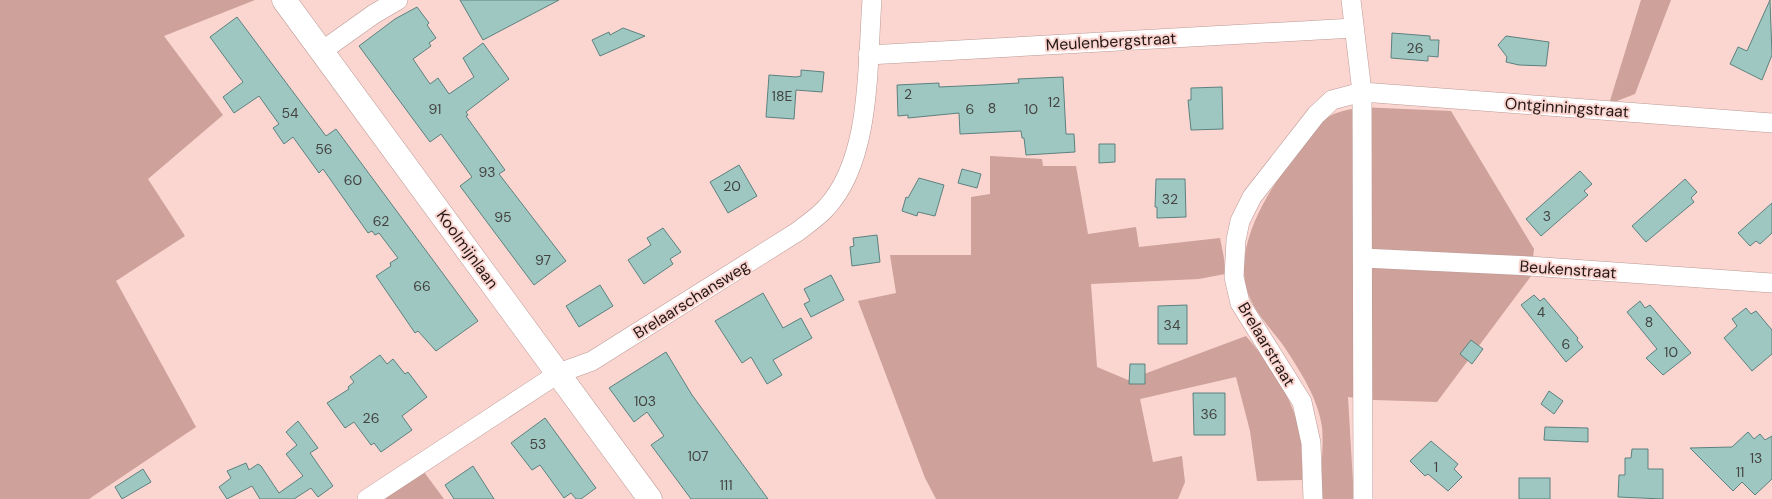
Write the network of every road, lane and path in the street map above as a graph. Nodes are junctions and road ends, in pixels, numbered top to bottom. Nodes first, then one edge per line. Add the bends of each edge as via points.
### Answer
1 (284, 0) edge
2 (398, 0) edge
3 (872, 0) edge
4 (1351, 0) edge
5 (1354, 28) junction
6 (322, 51) junction
7 (868, 54) junction
8 (1362, 92) junction
9 (1772, 123) edge
10 (1363, 258) junction
11 (1772, 283) edge
12 (559, 373) junction
13 (367, 499) edge
14 (650, 499) edge
15 (1313, 499) edge
16 (1363, 499) edge

1 - 6 street, Koolmijnlaan
2 - 6 street
3 - 7 street, Brelaarschansweg
4 - 5 street
5 - 7 street, Meulenbergstraat
5 - 8 street
6 - 12 street, Koolmijnlaan
7 - 12 street, Brelaarschansweg via 862,132 856,157 827,208 797,232 592,361
8 - 9 street, Ontginningstraat
8 - 10 street
8 - 15 street, Brelaarstraat via 1332,100 1316,115 1252,198 1240,221 1236,240 1234,277 1240,303 1302,402 1311,443
10 - 11 street, Beukenstraat
10 - 16 street
12 - 13 street, Brelaarschansweg
12 - 14 street, Koolmijnlaan

